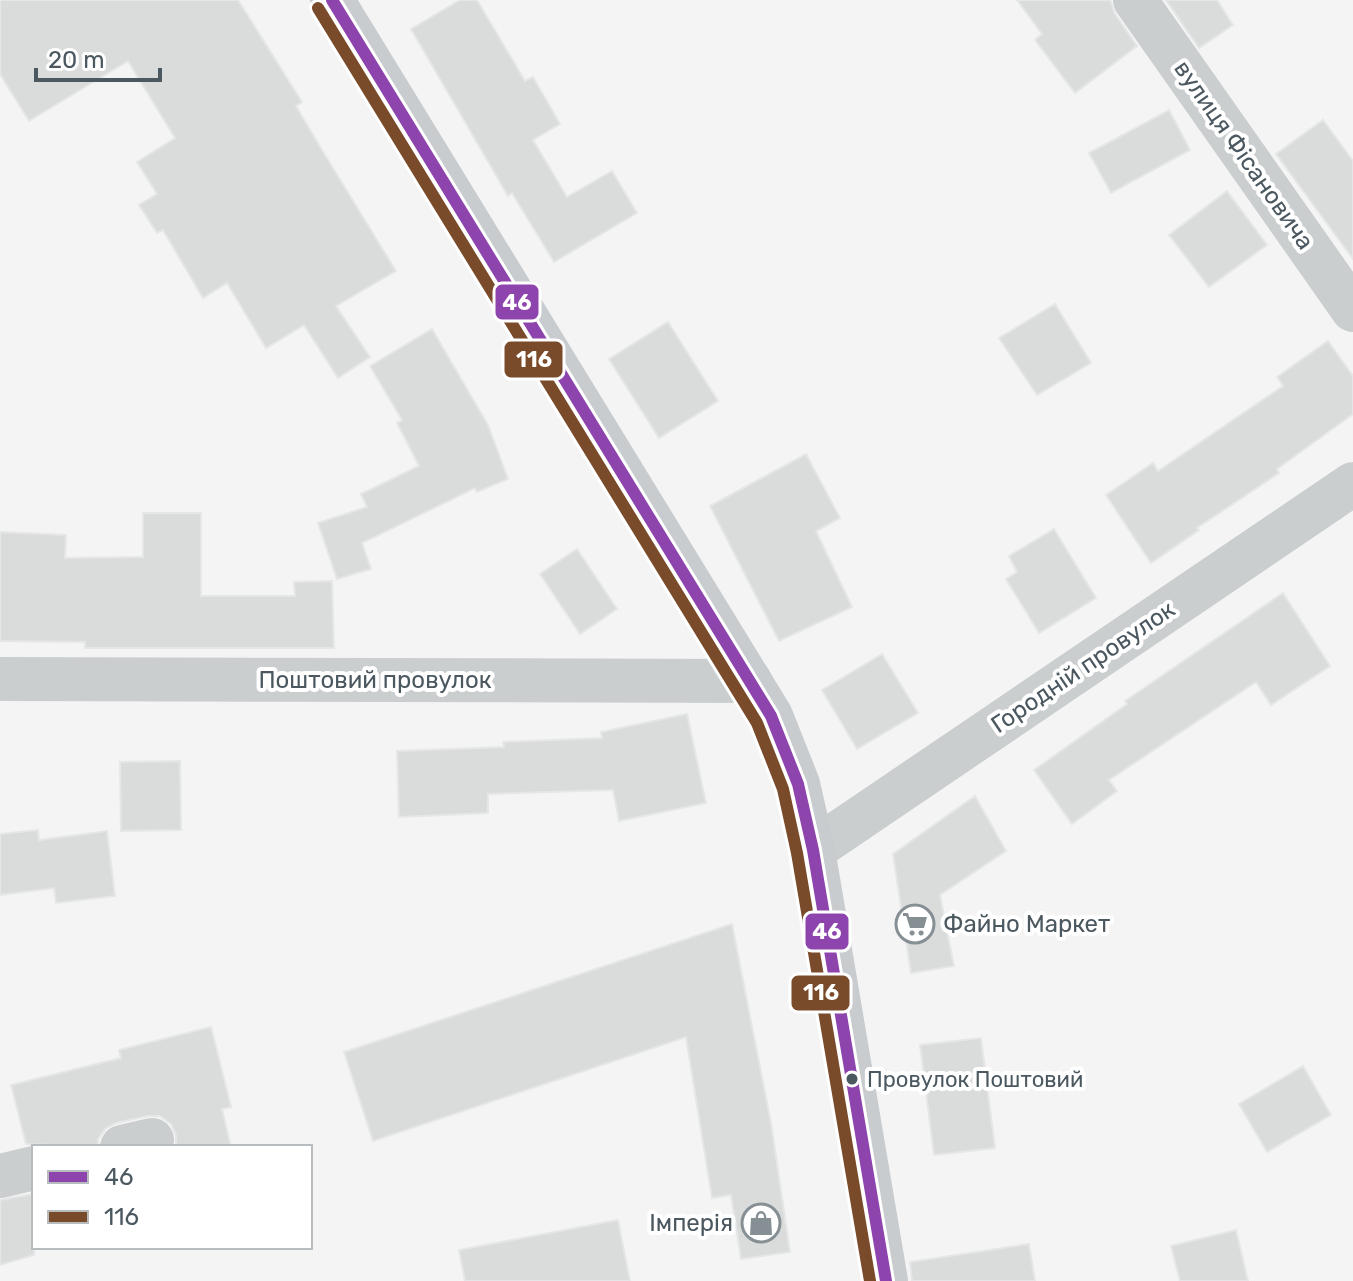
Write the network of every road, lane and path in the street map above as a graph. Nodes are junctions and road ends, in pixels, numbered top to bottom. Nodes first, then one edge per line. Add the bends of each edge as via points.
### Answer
1 (332, 0) edge
2 (1135, 0) edge
3 (1353, 310) edge
4 (1353, 484) edge
5 (0, 679) edge
6 (750, 681) junction
7 (813, 850) junction
8 (32, 1168) edge
9 (0, 1176) edge
10 (886, 1281) edge

1 - 6 main road
2 - 3 street, вулиця Фісановича
4 - 7 street, Городній провулок
5 - 6 street, Поштовий провулок
6 - 7 main road via 771,716 798,784
7 - 10 main road
8 - 9 street

